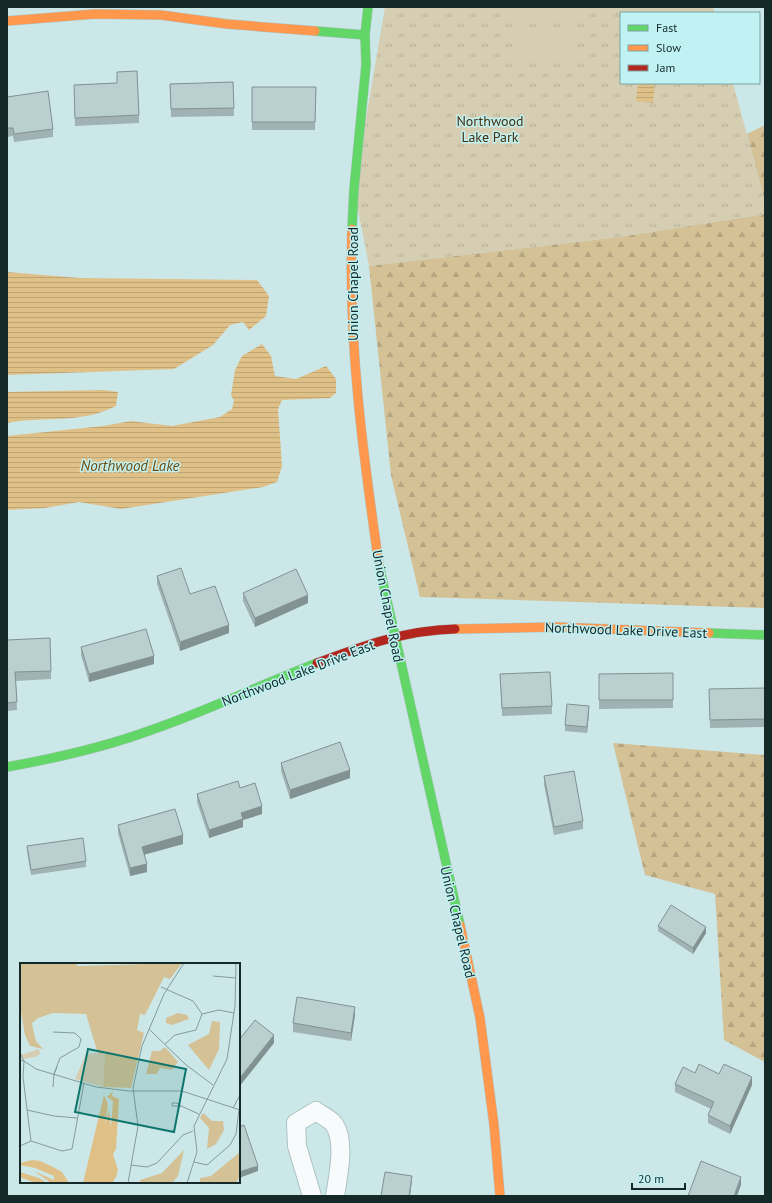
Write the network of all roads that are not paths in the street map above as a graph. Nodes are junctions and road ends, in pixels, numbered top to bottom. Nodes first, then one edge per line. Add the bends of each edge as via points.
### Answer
1 (368, 7) edge
2 (7, 21) edge
3 (365, 36) junction
4 (765, 635) edge
5 (394, 637) junction
6 (7, 767) edge
7 (312, 1196) edge
8 (335, 1196) edge
9 (500, 1196) edge

1 - 3 street, Union Chapel Road
2 - 3 street via 95,14 161,15 227,24
3 - 5 street, Union Chapel Road via 366,65 352,232 354,362 362,450 380,575
4 - 5 street, Northwood Lake Drive East via 523,626 424,630
5 - 6 street, Northwood Lake Drive East via 252,688 134,737 50,760
5 - 9 street, Union Chapel Road via 480,1018
7 - 8 street via 297,1146 296,1123 316,1111 334,1124 340,1143

